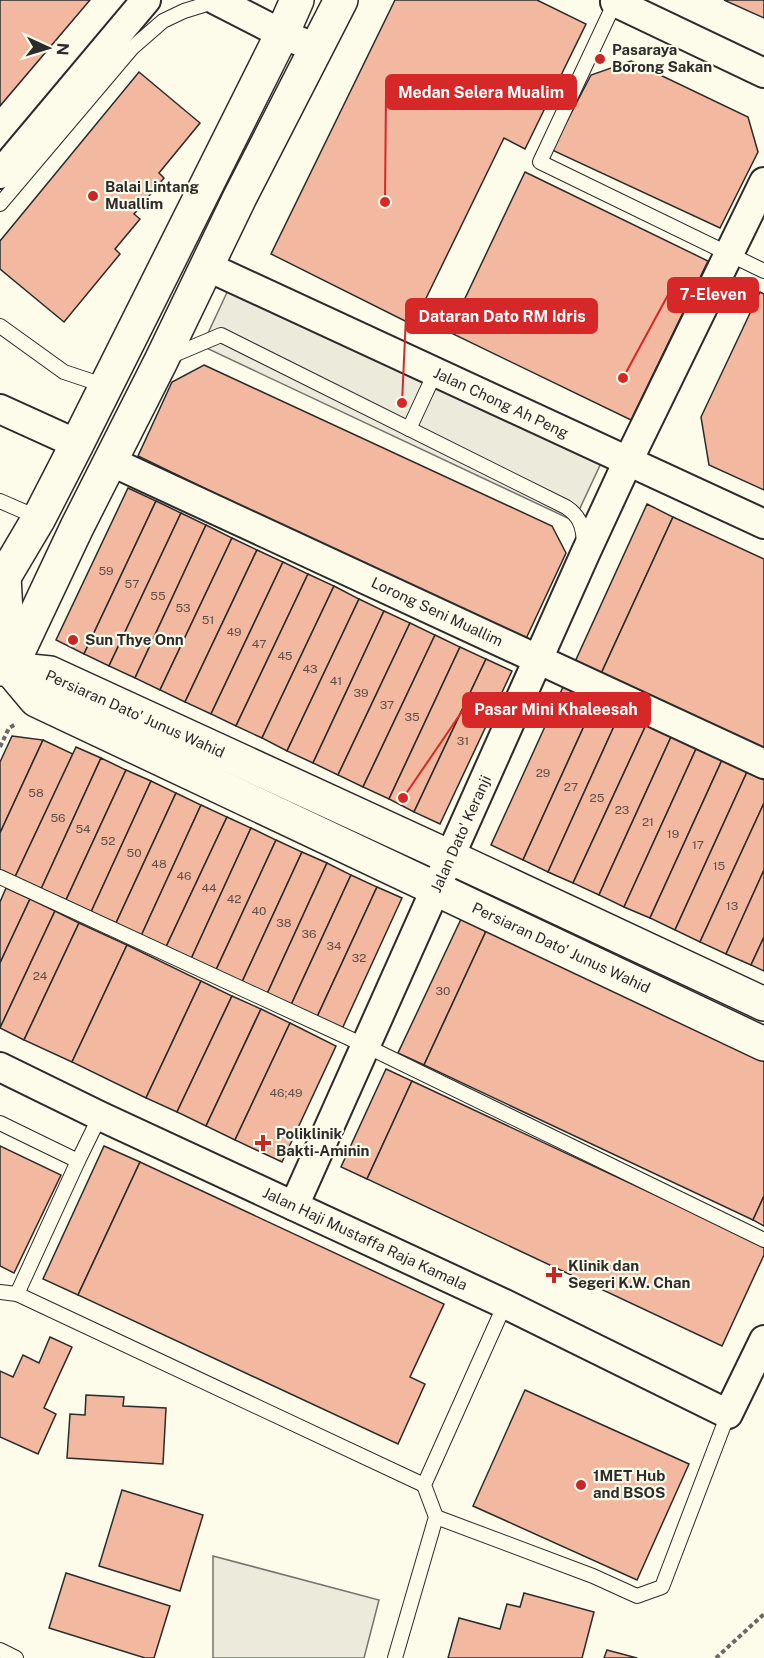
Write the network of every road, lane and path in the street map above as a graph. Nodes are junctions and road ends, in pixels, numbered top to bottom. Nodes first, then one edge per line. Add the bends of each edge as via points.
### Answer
1 (146, 0) edge
2 (216, 0) edge
3 (297, 0) edge
4 (341, 0) edge
5 (615, 1) edge
6 (282, 34) junction
7 (316, 48) junction
8 (764, 73) edge
9 (0, 174) edge
10 (764, 182) edge
11 (0, 204) edge
12 (729, 254) junction
13 (206, 266) junction
14 (764, 271) edge
15 (0, 326) edge
16 (161, 361) junction
17 (435, 373) junction
18 (106, 386) junction
19 (0, 409) edge
20 (409, 429) junction
21 (77, 444) junction
22 (110, 461) junction
23 (628, 461) junction
24 (0, 501) edge
25 (39, 518) junction
26 (764, 524) edge
27 (585, 554) junction
28 (2, 579) edge
29 (539, 659) junction
30 (3, 676) edge
31 (764, 764) edge
32 (450, 857) junction
33 (0, 877) edge
34 (436, 890) junction
35 (764, 1004) edge
36 (764, 1044) edge
37 (366, 1046) junction
38 (0, 1067) edge
39 (100, 1116) junction
40 (0, 1123) edge
41 (78, 1161) junction
42 (294, 1206) junction
43 (764, 1240) edge
44 (0, 1292) edge
45 (17, 1294) junction
46 (505, 1304) junction
47 (764, 1340) edge
48 (728, 1414) junction
49 (424, 1485) junction
50 (436, 1517) junction
51 (764, 1614) edge
52 (0, 1650) edge
53 (16, 1658) edge
54 (395, 1658) edge
55 (716, 1658) edge

1 - 9 street
2 - 6 street
2 - 11 lane via 163,21 132,48
3 - 6 street
4 - 7 street
5 - 8 street
5 - 12 lane via 540,162
6 - 7 street
6 - 18 street
7 - 13 street
10 - 12 street, Jalan Dato' Keranji
12 - 14 lane
12 - 23 street, Jalan Dato' Keranji
13 - 16 street
13 - 17 street, Jalan Chong Ah Peng
15 - 18 lane via 64,372
16 - 20 lane via 221,336
16 - 22 street
17 - 20 lane
17 - 23 street, Jalan Chong Ah Peng
18 - 21 street
19 - 21 street
20 - 27 lane via 575,513 584,531
21 - 25 street
22 - 29 street, Lorong Seni Muallim
22 - 30 street
23 - 26 street, Jalan Chong Ah Peng
23 - 27 street, Jalan Dato' Keranji
24 - 25 lane
25 - 28 street
27 - 29 street, Jalan Dato' Keranji
28 - 30 street
29 - 31 street, Lorong Seni Muallim
29 - 32 street, Jalan Dato' Keranji
30 - 32 street, Persiaran Dato' Junus Wahid via 50,673
30 - 34 street, Persiaran Dato' Junus Wahid via 36,700
32 - 34 street, Jalan Dato' Keranji
32 - 35 street, Persiaran Dato' Junus Wahid
33 - 37 lane
34 - 36 street, Persiaran Dato' Junus Wahid
34 - 37 street, Jalan Dato' Keranji
37 - 42 street, Jalan Dato' Keranji
37 - 43 lane
38 - 39 street, Jalan Haji Mustaffa Raja Kamala
39 - 41 lane
39 - 42 street, Jalan Haji Mustaffa Raja Kamala
40 - 41 lane
41 - 45 lane
42 - 46 street, Jalan Haji Mustaffa Raja Kamala
44 - 45 lane
45 - 49 lane
46 - 48 street, Jalan Haji Mustaffa Raja Kamala
46 - 49 lane
47 - 48 street
48 - 50 lane via 662,1587 637,1596
49 - 50 lane
50 - 54 lane
51 - 55 path
52 - 53 lane

